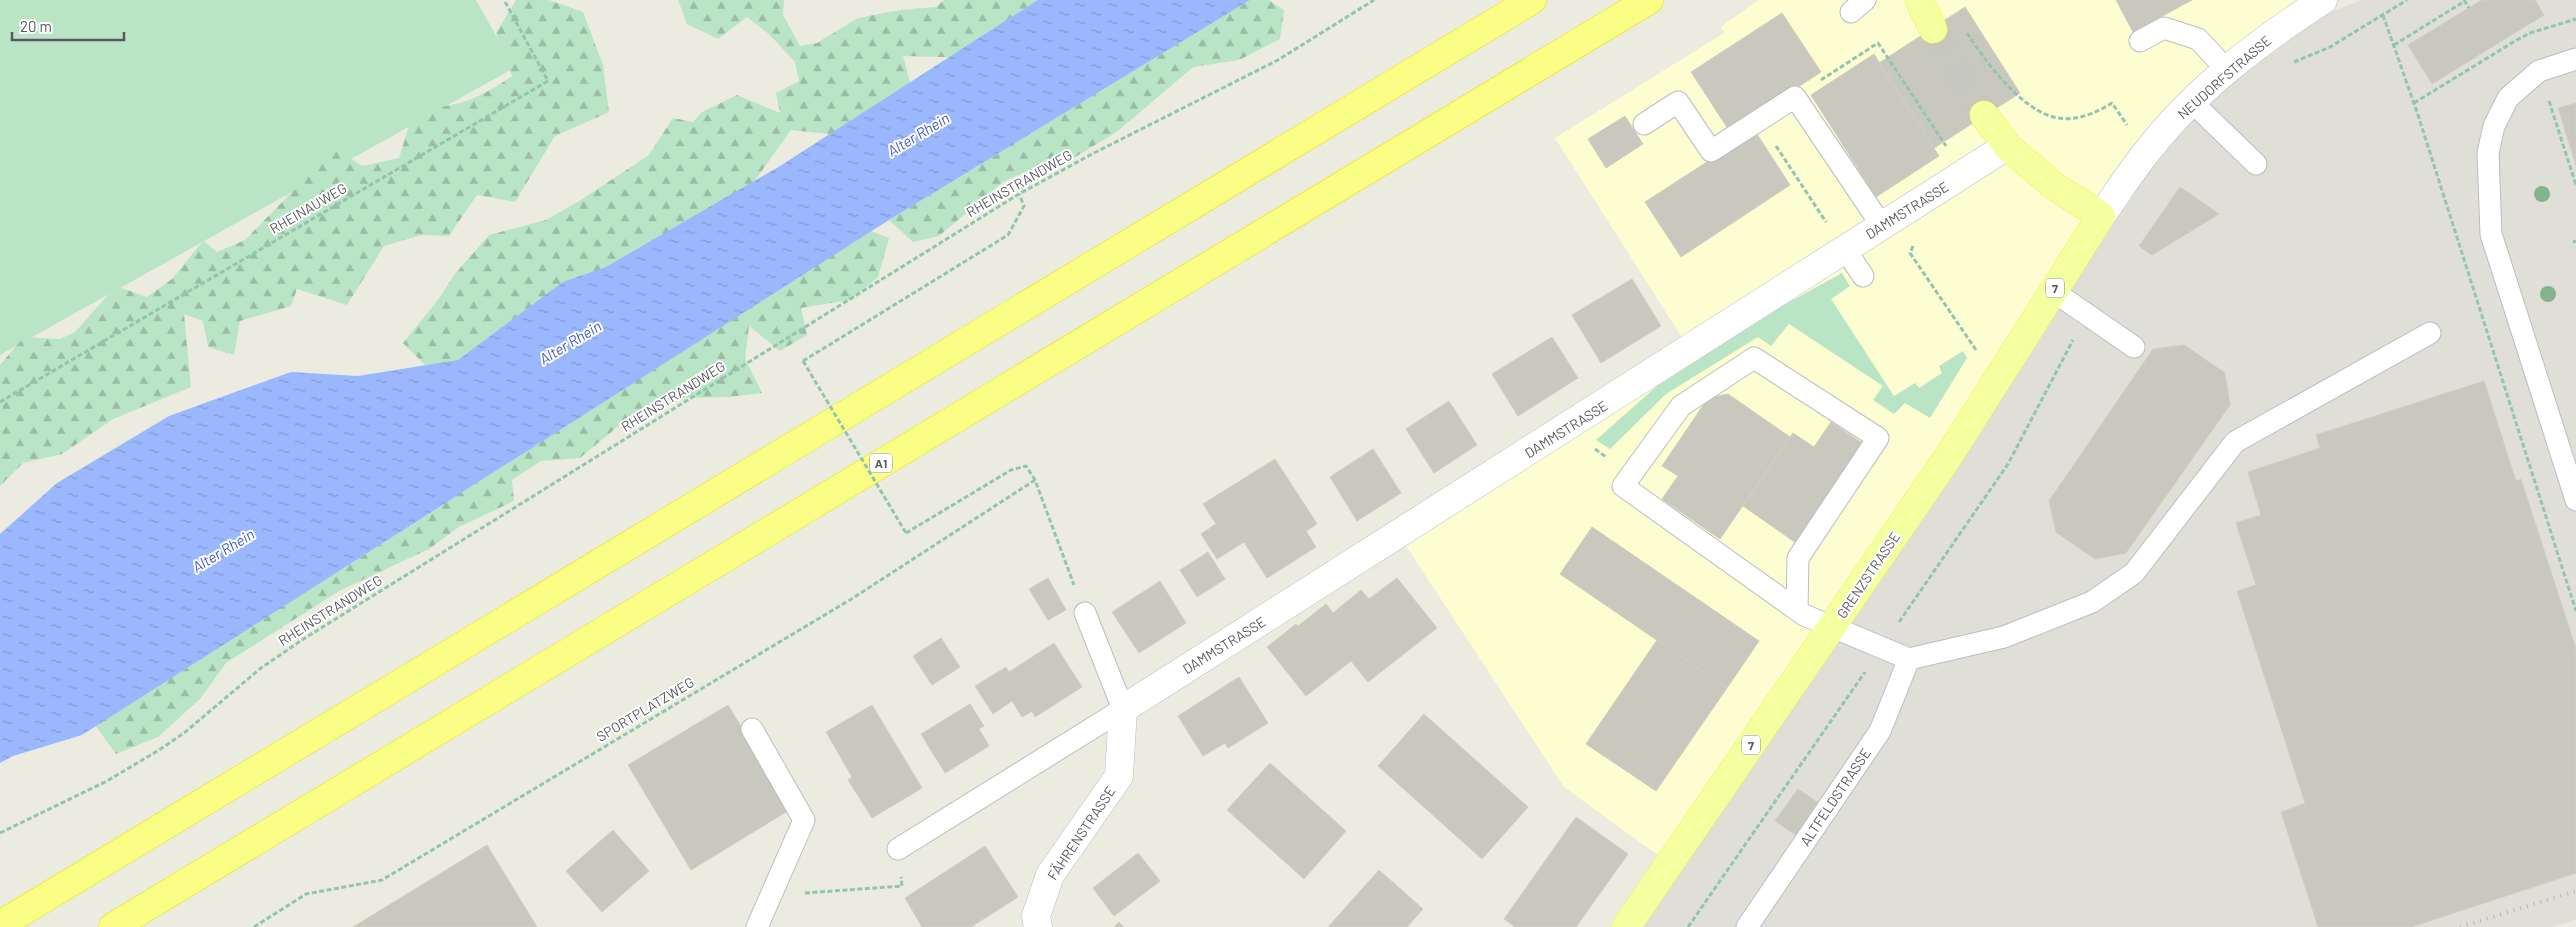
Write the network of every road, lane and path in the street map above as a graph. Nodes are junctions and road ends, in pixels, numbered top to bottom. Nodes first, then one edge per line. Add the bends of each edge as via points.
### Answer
1 (504, 0) edge
2 (1374, 0) edge
3 (1532, 0) edge
4 (1649, 0) edge
5 (1919, 0) edge
6 (2323, 0) edge
7 (2407, 0) edge
8 (2464, 1) edge
9 (2469, 8) dead end
10 (2384, 14) junction
11 (2576, 19) edge
12 (1963, 25) dead end
13 (1933, 29) tunnel mouth
14 (2530, 33) junction
15 (2140, 40) dead end
16 (2394, 45) junction
17 (2576, 59) edge
18 (2292, 63) dead end
19 (2228, 71) junction
20 (2539, 71) junction
21 (1795, 97) junction
22 (2192, 102) junction
23 (2112, 103) dead end
24 (2414, 103) junction
25 (1984, 115) tunnel mouth
26 (1759, 120) junction
27 (1644, 124) dead end
28 (2007, 146) junction
29 (2256, 164) dead end
30 (1965, 174) junction
31 (2576, 185) edge
32 (1019, 194) junction
33 (2101, 216) junction
34 (1882, 226) junction
35 (1914, 245) dead end
36 (1845, 249) junction
37 (1863, 276) dead end
38 (2053, 291) junction
39 (2086, 314) junction
40 (2430, 333) dead end
41 (2134, 347) dead end
42 (1976, 350) dead end
43 (0, 402) edge
44 (1563, 430) junction
45 (1632, 473) junction
46 (1035, 480) junction
47 (2576, 500) edge
48 (1797, 610) junction
49 (2576, 611) edge
50 (1085, 613) joint
51 (1833, 627) junction
52 (1881, 648) junction
53 (1909, 659) junction
54 (1123, 709) junction
55 (752, 729) dead end
56 (0, 833) edge
57 (898, 850) joint
58 (771, 896) junction
59 (0, 924) edge
60 (113, 927) edge
61 (254, 927) edge
62 (757, 927) edge
63 (1038, 927) edge
64 (1626, 927) edge
65 (1688, 927) edge
66 (1747, 927) edge

1 - 43 path, RHEINAUWEG via 548,81
2 - 32 path, RHEINSTRANDWEG via 1278,60
3 - 59 highway
4 - 60 highway, A1
5 - 13 main road
6 - 19 street, NEUDORFSTRASSE via 2273,34
7 - 10 path
8 - 9 path
8 - 16 path
10 - 16 path
10 - 18 path via 2325,50
11 - 14 path
12 - 23 path via 1980,53 2006,84 2044,114 2072,118 2089,115
14 - 20 path
14 - 24 path
15 - 19 lane via 2164,28 2198,39
16 - 24 path
17 - 20 lane
19 - 22 street, NEUDORFSTRASSE
20 - 31 path
20 - 47 lane via 2508,98 2494,126 2488,153 2491,234
21 - 26 lane
21 - 30 path via 1878,43
21 - 34 lane
22 - 29 lane
22 - 33 street, NEUDORFSTRASSE via 2150,147
24 - 49 path
25 - 28 main road
26 - 27 lane via 1711,151 1678,102
26 - 36 path
28 - 30 street, DAMMSTRASSE
28 - 33 main road via 2054,186
30 - 34 street, DAMMSTRASSE
32 - 46 path, bridge via 1024,206 1008,235 803,361 906,533 1011,470 1026,466
32 - 56 path, RHEINSTRANDWEG via 305,638 261,668 159,750 107,781
33 - 38 main road, GRENZSTRASSE / 7
34 - 36 street, DAMMSTRASSE
35 - 42 path via 1910,253
36 - 37 lane
36 - 44 street, DAMMSTRASSE
38 - 39 lane
38 - 51 main road, GRENZSTRASSE / 7 via 1948,457
39 - 41 lane
39 - 52 path via 2008,464
40 - 53 lane via 2235,442 2134,573 2092,602 2004,637
44 - 45 path
44 - 54 street, DAMMSTRASSE
45 - 48 lane via 1623,486
45 - 48 lane via 1681,406 1754,358 1878,438 1798,558
46 - 50 path
46 - 61 path, SPORTPLATZWEG via 853,598 382,880 306,894
48 - 51 lane
50 - 54 lane
51 - 52 lane
51 - 64 main road, GRENZSTRASSE / 7
52 - 53 lane
52 - 65 path
53 - 66 lane, ALTFELDSTRASSE via 1880,731
54 - 57 lane
54 - 63 street, FÄHRENSTRASSE via 1119,776 1050,875 1036,916
55 - 58 lane via 804,820
57 - 58 path via 902,886
58 - 62 lane

